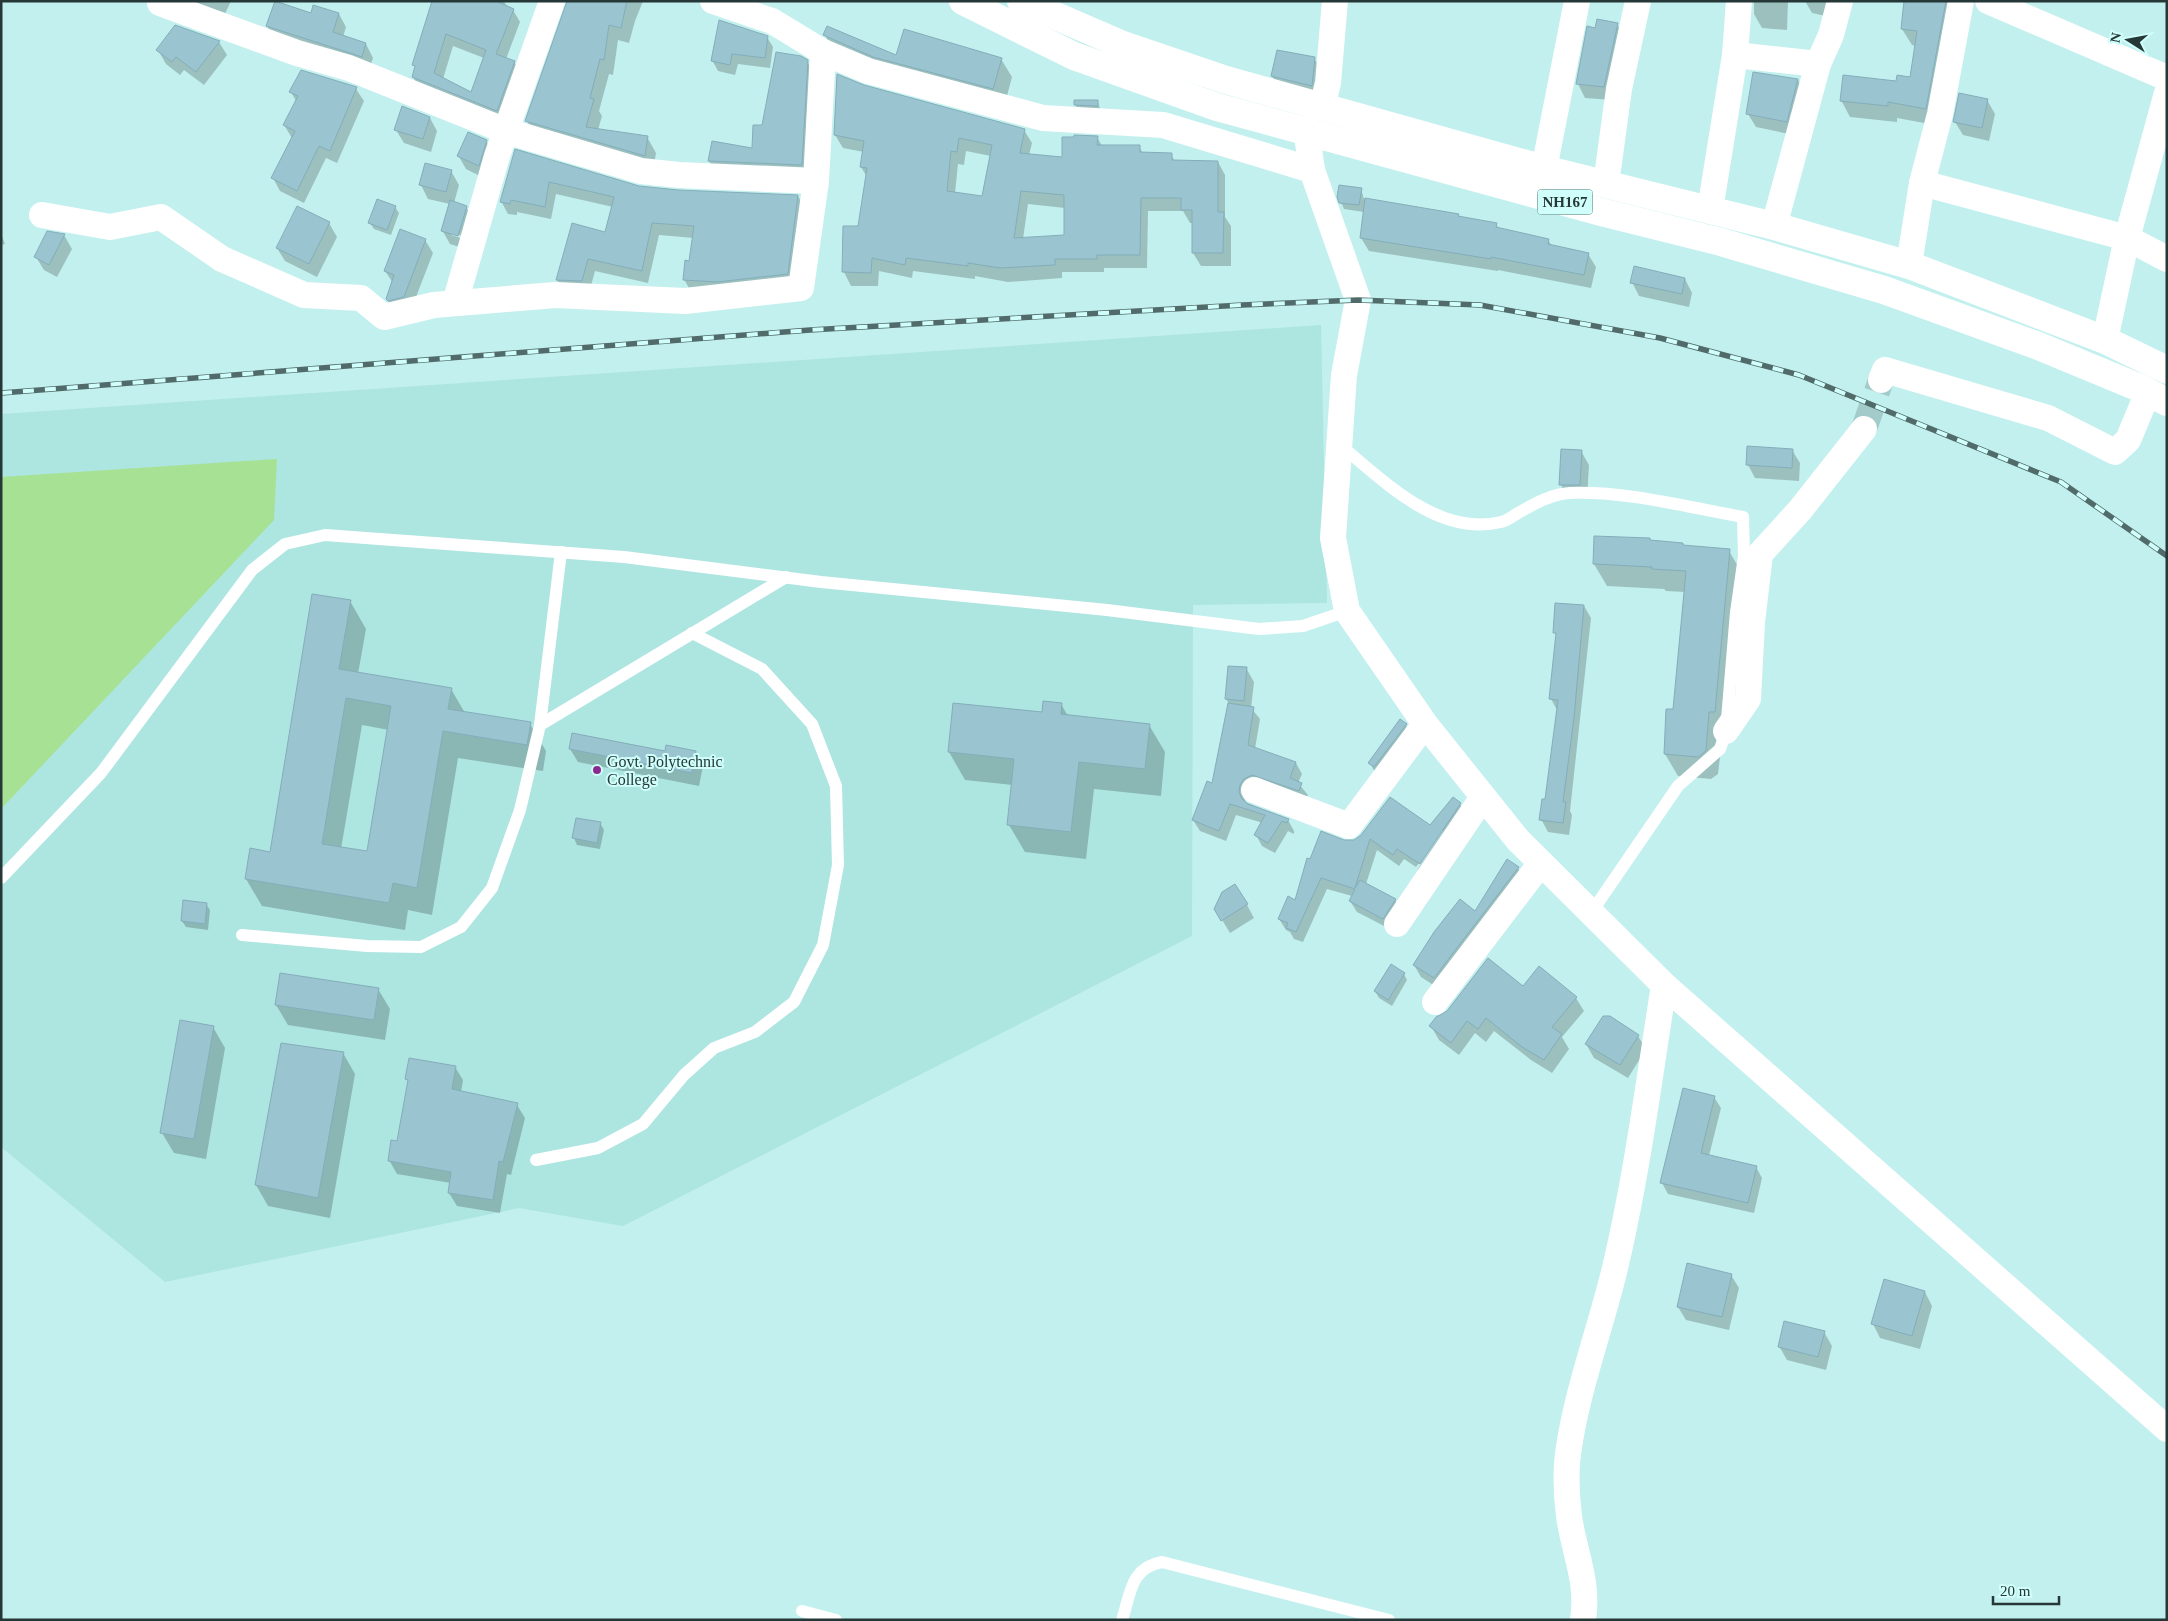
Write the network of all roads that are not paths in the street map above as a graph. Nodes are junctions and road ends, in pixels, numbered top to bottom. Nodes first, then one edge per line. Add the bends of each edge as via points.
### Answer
1 (161, 1) edge
2 (552, 1) edge
3 (713, 1) edge
4 (963, 1) edge
5 (1021, 1) edge
6 (1336, 1) edge
7 (1578, 1) edge
8 (1638, 1) edge
9 (1739, 1) edge
10 (1840, 1) edge
11 (1961, 1) edge
12 (1988, 1) edge
13 (777, 11) edge
14 (823, 52) junction
15 (1735, 55) junction
16 (1818, 64) junction
17 (2167, 78) edge
18 (2167, 93) edge
19 (1322, 107) junction
20 (1306, 129) junction
21 (506, 131) junction
22 (1544, 169) junction
23 (1312, 170) junction
24 (816, 181) junction
25 (1922, 183) junction
26 (1606, 184) junction
27 (1710, 210) junction
28 (42, 215) dead end
29 (1774, 226) junction
30 (2127, 238) junction
31 (2167, 259) edge
32 (1909, 265) junction
33 (455, 303) junction
34 (2106, 340) junction
35 (2167, 370) edge
36 (1881, 380) dead end
37 (2158, 397) edge
38 (1864, 429) tunnel mouth
39 (1338, 443) junction
40 (562, 552) junction
41 (786, 577) junction
42 (1347, 611) junction
43 (692, 633) junction
44 (1425, 724) junction
45 (540, 725) junction
46 (1726, 732) junction
47 (1254, 790) dead end
48 (1483, 797) junction
49 (1541, 863) junction
50 (1, 878) edge
51 (1591, 914) junction
52 (1397, 924) dead end
53 (242, 935) dead end
54 (1664, 985) junction
55 (1435, 1002) dead end
56 (536, 1160) dead end
57 (2167, 1428) edge
58 (802, 1611) dead end
59 (836, 1620) edge
60 (1122, 1620) edge
61 (1389, 1620) edge
62 (1583, 1620) edge

1 - 21 street via 296,53 384,82
2 - 21 street
3 - 13 street
4 - 20 highway, NH167 via 1074,56 1217,106
5 - 19 highway, NH167 via 1123,45 1226,80
6 - 19 street via 1328,83
7 - 22 street
8 - 26 street via 1619,89
9 - 15 street
10 - 16 street via 1831,35
11 - 25 street via 1940,114
12 - 17 street
13 - 14 street
14 - 23 street via 868,71 1043,118 1163,125
14 - 24 street
15 - 16 street
15 - 27 street
16 - 29 street
18 - 30 street
19 - 22 highway, NH167
20 - 23 street
20 - 37 highway, NH167 via 1721,242 1884,290 2036,345
21 - 24 street via 641,171
21 - 33 street
22 - 26 highway, NH167
23 - 39 street via 1358,300 1344,375
24 - 33 street via 801,288 685,301 555,296
25 - 30 street
25 - 32 street
26 - 27 highway, NH167
27 - 29 highway, NH167
28 - 33 street via 110,227 161,217 222,259 304,295 361,298 384,317
29 - 32 highway, NH167
30 - 31 street
30 - 34 street
32 - 34 highway, NH167
34 - 35 highway, NH167
36 - 37 street via 1884,370 2048,418 2114,452 2128,440
38 - 46 street via 1800,510 1760,554 1748,699
39 - 42 street via 1333,538
39 - 46 lane via 1407,500 1441,516 1472,525 1502,522 1540,500 1568,493 1612,494 1742,517 1744,556
40 - 41 lane
40 - 45 lane
40 - 50 lane via 325,535 284,544 252,570 102,773
41 - 42 lane via 1259,629 1303,626
41 - 43 lane
42 - 44 street
43 - 45 lane
43 - 56 lane via 762,670 812,724 836,786 838,865 823,945 794,1002 755,1032 714,1048 684,1075 644,1124 598,1148
44 - 47 street via 1349,826
44 - 48 street
45 - 53 lane via 520,810 492,888 461,928 421,947 367,946
46 - 51 lane via 1720,749 1678,786
48 - 49 street
48 - 52 street
49 - 51 street
49 - 55 street
51 - 54 street
54 - 57 street
54 - 62 street via 1630,1205 1605,1311 1575,1415 1567,1464 1569,1516 1586,1599
58 - 59 lane
60 - 61 lane via 1137,1573 1148,1565 1162,1562

